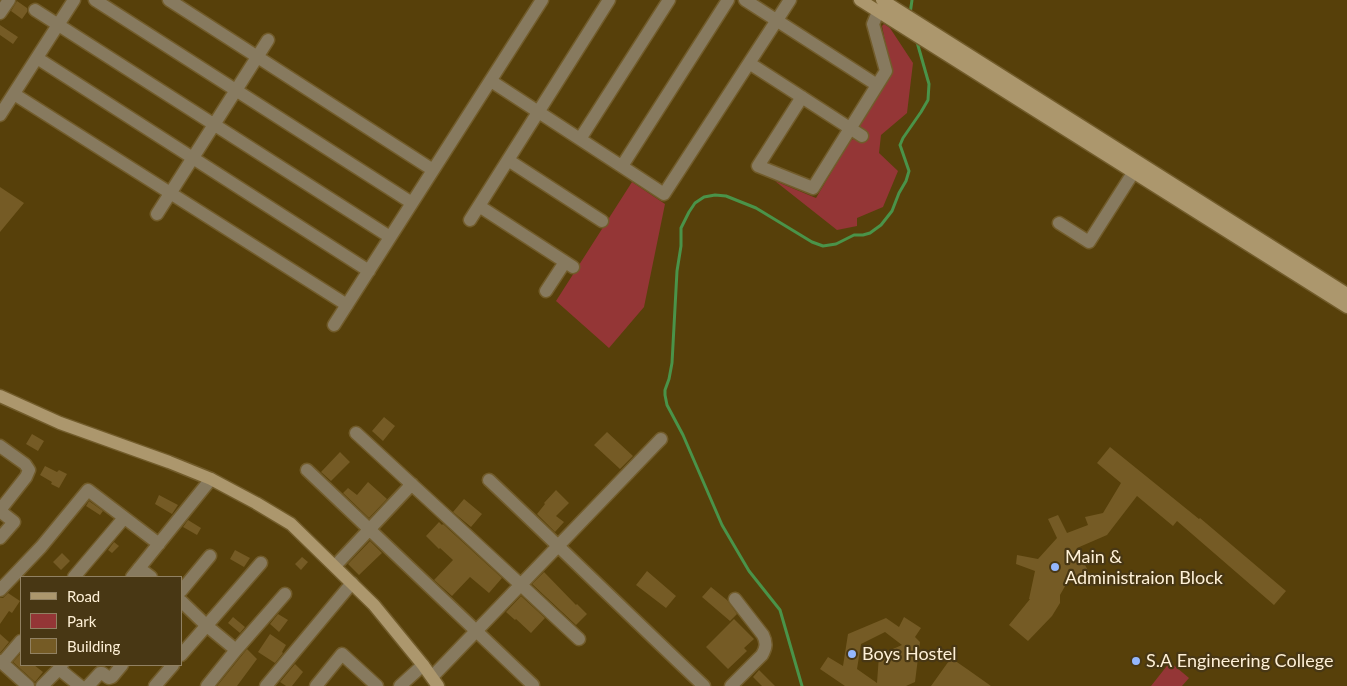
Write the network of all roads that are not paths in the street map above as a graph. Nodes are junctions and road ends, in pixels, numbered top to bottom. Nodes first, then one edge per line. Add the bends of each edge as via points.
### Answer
1 (9, 0) edge
2 (74, 0) edge
3 (95, 0) edge
4 (169, 0) edge
5 (542, 0) edge
6 (609, 0) edge
7 (669, 0) edge
8 (728, 0) edge
9 (745, 0) edge
10 (790, 0) edge
11 (860, 0) edge
12 (883, 5) edge
13 (35, 10) dead end
14 (0, 13) edge
15 (777, 21) junction
16 (58, 25) junction
17 (268, 40) dead end
18 (257, 57) junction
19 (37, 58) junction
20 (750, 63) junction
21 (491, 80) junction
22 (877, 85) junction
23 (236, 91) junction
24 (14, 94) junction
25 (802, 97) junction
26 (538, 112) junction
27 (0, 115) edge
28 (214, 125) junction
29 (850, 128) junction
30 (862, 136) dead end
31 (580, 139) junction
32 (192, 159) junction
33 (508, 160) junction
34 (622, 166) junction
35 (434, 170) junction
36 (1133, 173) junction
37 (170, 194) junction
38 (412, 204) junction
39 (479, 206) junction
40 (157, 214) dead end
41 (470, 220) dead end
42 (602, 221) dead end
43 (1059, 223) dead end
44 (390, 238) junction
45 (369, 271) junction
46 (546, 291) dead end
47 (1347, 294) edge
48 (347, 305) junction
49 (1347, 307) edge
50 (334, 325) dead end
51 (0, 396) edge
52 (356, 433) dead end
53 (660, 439) dead end
54 (0, 446) edge
55 (307, 470) dead end
56 (211, 479) junction
57 (489, 480) dead end
58 (412, 484) junction
59 (0, 510) edge
60 (124, 518) junction
61 (370, 529) junction
62 (0, 538) edge
63 (159, 544) junction
64 (557, 545) junction
65 (210, 556) dead end
66 (261, 563) dead end
67 (335, 566) junction
68 (136, 573) edge
69 (75, 576) edge
70 (352, 582) junction
71 (522, 584) junction
72 (0, 590) edge
73 (182, 590) edge
74 (285, 594) dead end
75 (735, 599) dead end
76 (182, 602) edge
77 (207, 626) junction
78 (476, 630) junction
79 (578, 638) dead end
80 (20, 641) edge
81 (236, 650) junction
82 (182, 654) edge
83 (1, 662) edge
84 (423, 665) junction
85 (121, 666) edge
86 (172, 666) edge
87 (61, 667) edge
88 (435, 682) edge
89 (533, 685) dead end
90 (28, 686) edge
91 (42, 686) edge
92 (80, 686) edge
93 (88, 686) edge
94 (155, 686) edge
95 (207, 686) edge
96 (266, 686) edge
97 (316, 686) edge
98 (377, 686) edge
99 (400, 686) edge
100 (704, 686) edge
101 (731, 686) edge

1 - 14 street
2 - 16 street
3 - 23 street
4 - 18 street
5 - 21 street
6 - 26 street
7 - 31 street
8 - 34 street
9 - 15 street
10 - 15 street
11 - 12 street
12 - 22 street via 873,24 886,71
12 - 36 street via 890,19
12 - 47 street via 928,29
13 - 16 street
15 - 20 street
15 - 22 street
16 - 19 street
16 - 28 street
17 - 18 street
18 - 23 street
18 - 35 street
19 - 24 street
19 - 32 street
20 - 25 street
20 - 34 street via 664,194
21 - 26 street
21 - 35 street
22 - 29 street
23 - 28 street
23 - 38 street
24 - 27 street
24 - 37 street
25 - 29 street
25 - 29 street via 758,166 813,188
26 - 31 street
26 - 33 street
28 - 32 street
28 - 44 street
29 - 30 street
31 - 34 street
32 - 37 street
32 - 45 street
33 - 39 street
33 - 42 street
35 - 38 street
36 - 43 street via 1089,242
36 - 49 street
37 - 40 street
37 - 48 street
38 - 44 street
39 - 41 street
39 - 46 street via 569,265
44 - 45 street
45 - 48 street
48 - 50 street
51 - 56 street via 60,423
52 - 58 street
53 - 64 street
54 - 59 street via 29,470
55 - 61 street
56 - 63 street
56 - 67 street via 291,524
57 - 64 street
58 - 61 street
58 - 71 street
59 - 62 street via 14,522
60 - 63 street
60 - 69 street
60 - 72 street via 88,490
61 - 67 street
61 - 78 street
63 - 68 street
64 - 71 street
64 - 100 street
65 - 73 street
66 - 77 street
67 - 70 street
70 - 84 street
70 - 96 street
71 - 78 street
71 - 79 street
74 - 81 street
75 - 101 street via 763,635 766,649
76 - 77 street
77 - 81 street
77 - 82 street
78 - 88 street
78 - 89 street
80 - 83 street
81 - 95 street
83 - 90 street
84 - 88 street
84 - 99 street
85 - 93 street via 112,677 102,673
86 - 94 street
87 - 91 street
87 - 92 street
97 - 98 street via 342,654

